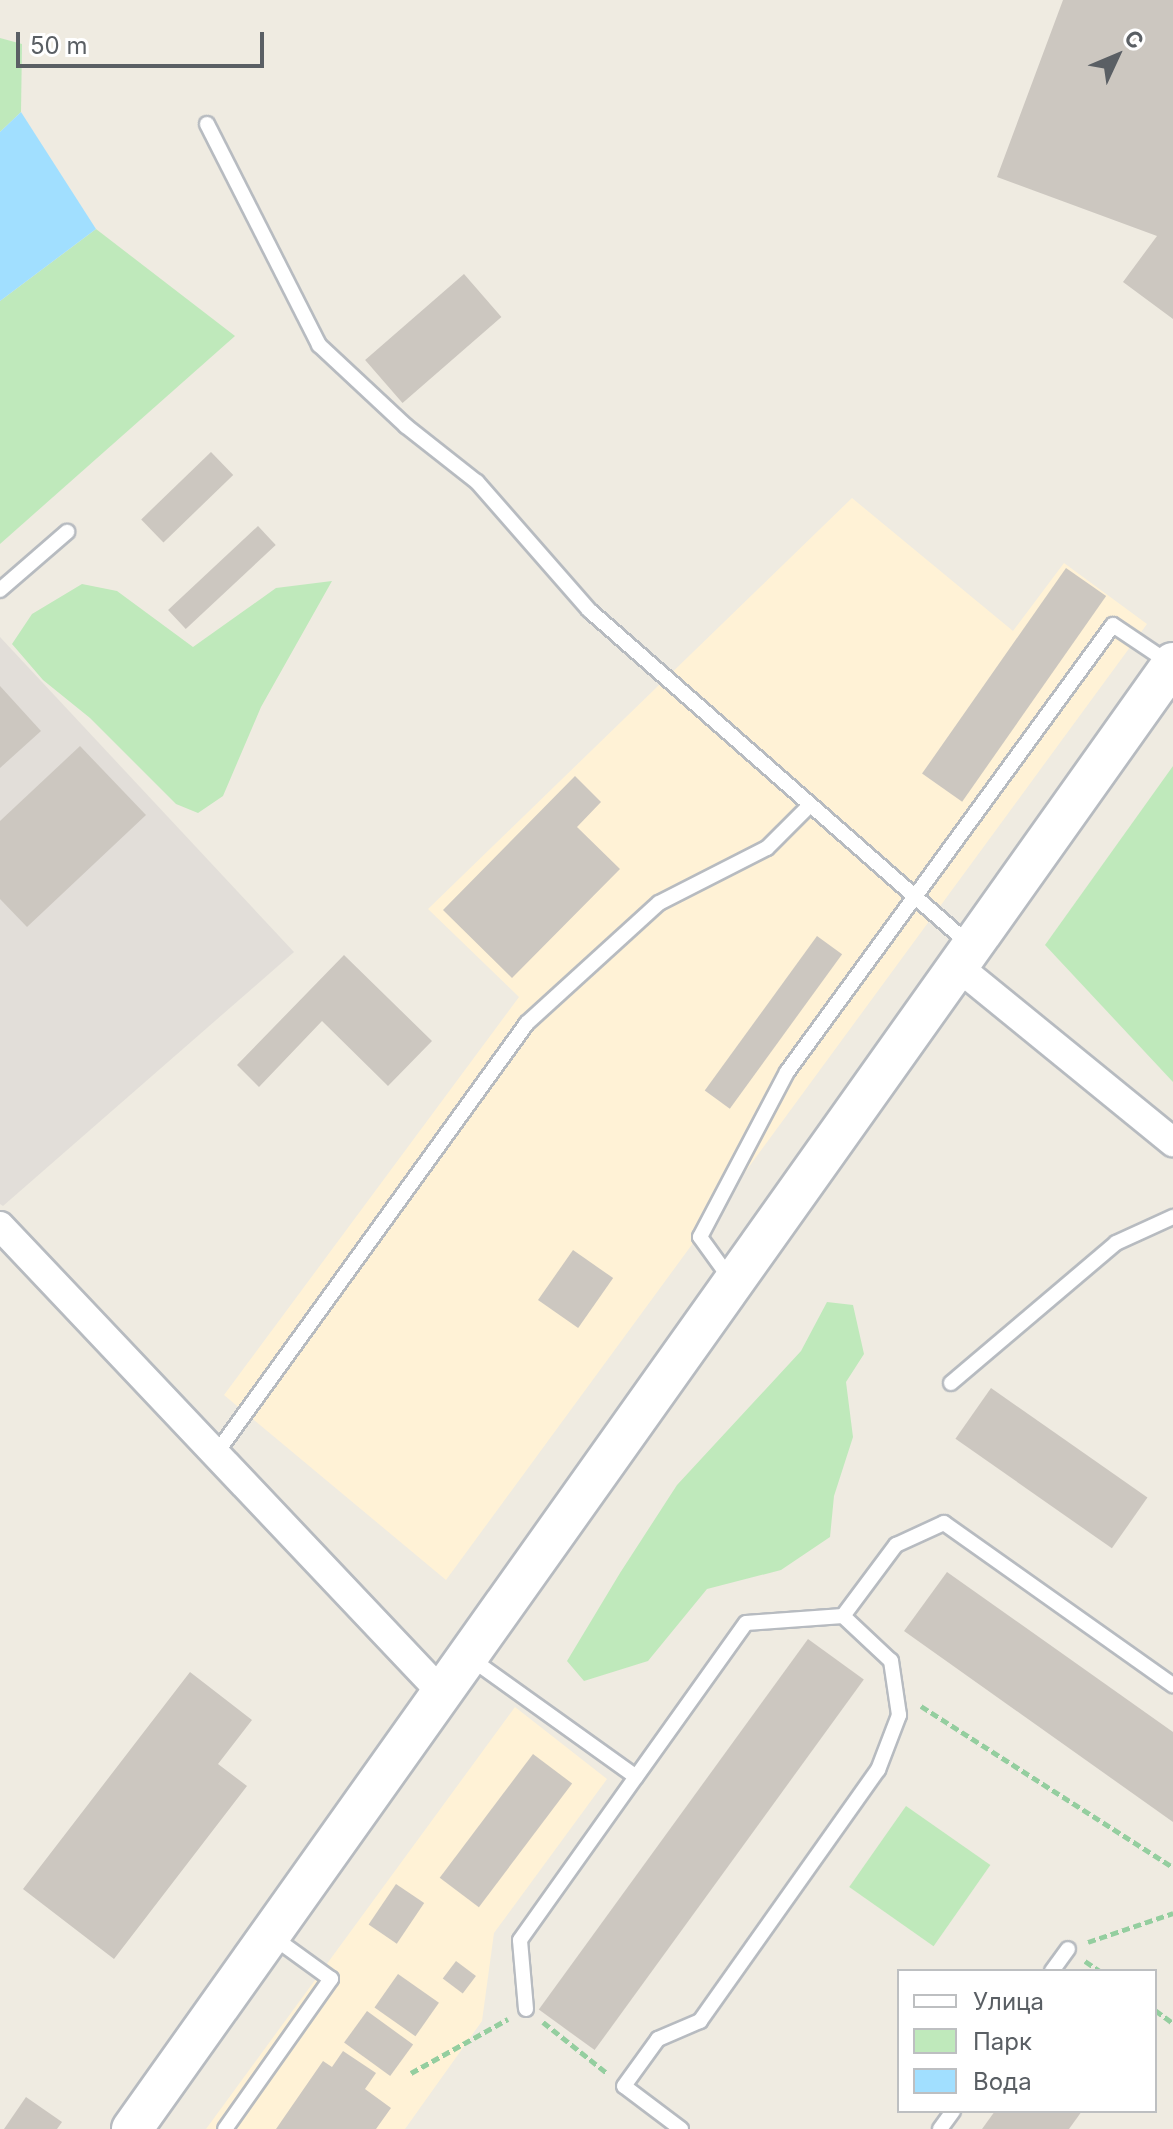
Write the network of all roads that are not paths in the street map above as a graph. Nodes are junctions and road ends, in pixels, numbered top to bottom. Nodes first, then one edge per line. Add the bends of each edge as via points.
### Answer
1 (207, 124) dead end
2 (67, 532) dead end
3 (0, 590) edge
4 (1172, 664) edge
5 (810, 805) junction
6 (913, 897) junction
7 (964, 956) junction
8 (1173, 1142) edge
9 (1173, 1217) edge
10 (0, 1226) edge
11 (734, 1283) junction
12 (951, 1383) dead end
13 (215, 1455) junction
14 (843, 1616) junction
15 (470, 1658) junction
16 (1173, 1685) edge
17 (444, 1695) junction
18 (636, 1777) junction
19 (273, 1937) junction
20 (1068, 1949) road end
21 (1053, 1969) edge
22 (526, 2009) road end
23 (132, 2129) edge
24 (225, 2129) edge
25 (681, 2129) edge

1 - 5 lane via 319,345 406,426 477,482 589,610
2 - 3 lane
4 - 6 lane via 1113,625
4 - 7 main road
5 - 6 lane
5 - 13 lane via 767,848 659,903 527,1023
6 - 7 lane
6 - 11 lane via 787,1072 700,1237
7 - 8 street
7 - 11 main road
9 - 12 lane via 1116,1243
10 - 13 street
11 - 15 main road
13 - 17 street
14 - 16 lane via 896,1545 944,1523
14 - 18 lane via 746,1623
14 - 25 lane via 891,1661 899,1715 878,1770 700,2021 658,2039 624,2086
15 - 17 main road
15 - 18 lane
17 - 19 main road
18 - 22 lane via 520,1940
19 - 23 main road
19 - 24 lane via 331,1979
20 - 21 lane

